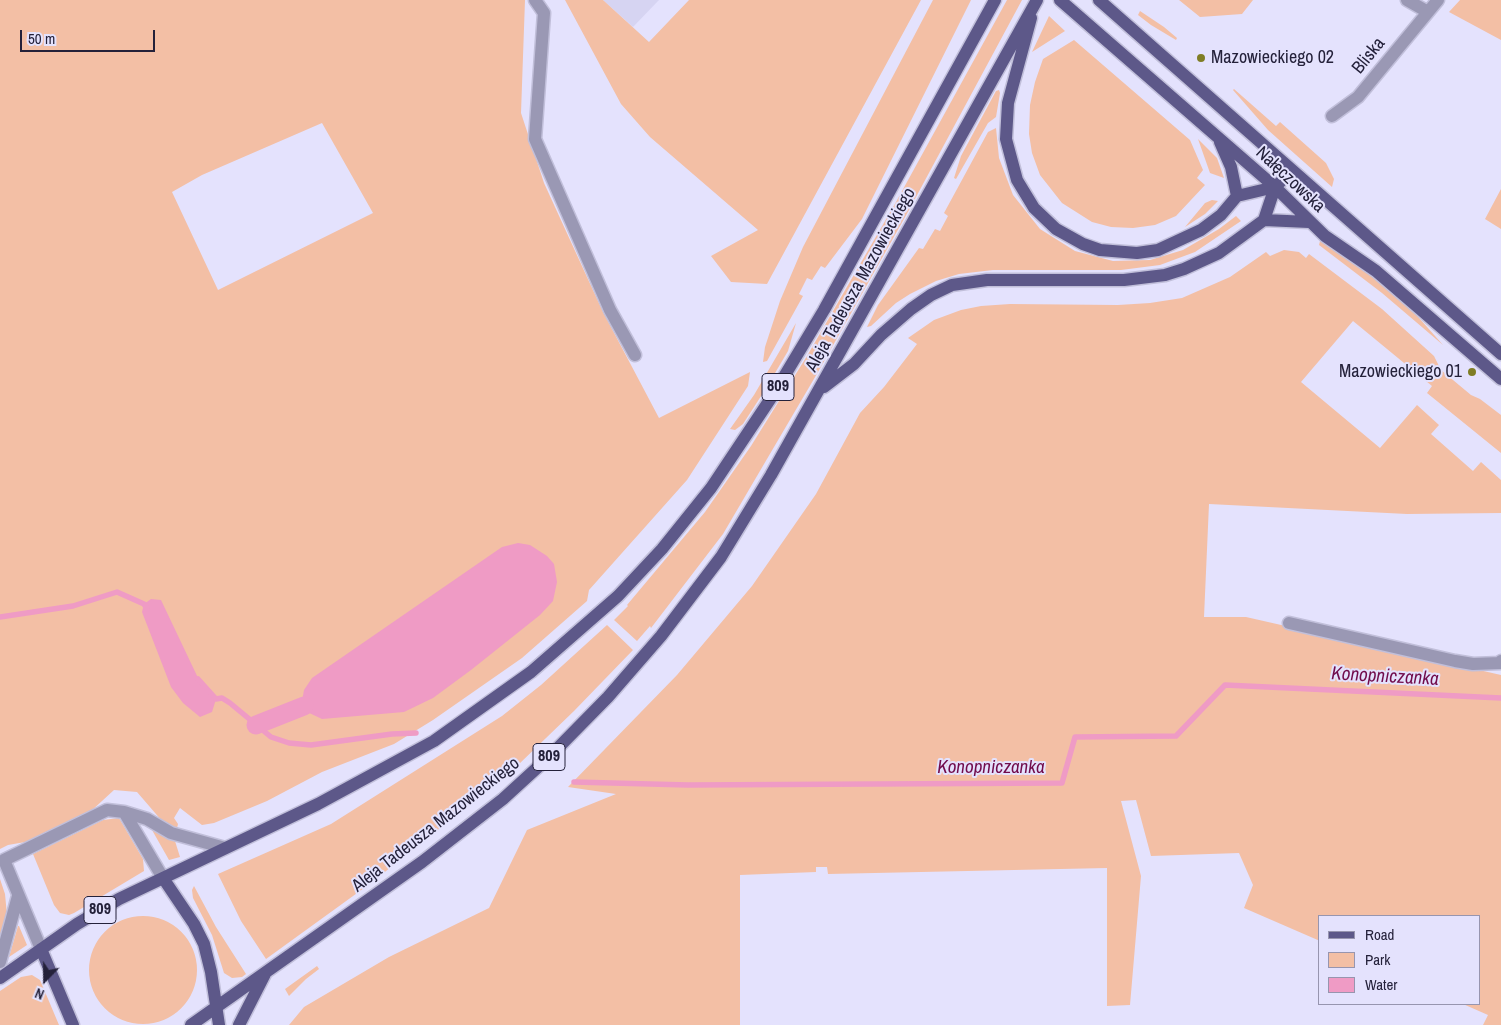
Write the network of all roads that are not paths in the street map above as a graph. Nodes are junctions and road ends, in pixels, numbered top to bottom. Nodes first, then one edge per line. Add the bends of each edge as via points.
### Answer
1 (535, 0) edge
2 (995, 0) edge
3 (1060, 0) edge
4 (1099, 0) edge
5 (1407, 0) edge
6 (1438, 0) edge
7 (1036, 2) edge
8 (1428, 12) junction
9 (1332, 116) dead end
10 (1219, 138) junction
11 (1292, 171) junction
12 (1276, 187) junction
13 (1238, 196) junction
14 (1264, 220) junction
15 (1309, 222) junction
16 (1501, 354) edge
17 (635, 355) dead end
18 (1501, 379) edge
19 (820, 390) junction
20 (1289, 623) dead end
21 (1501, 661) edge
22 (124, 812) junction
23 (225, 848) junction
24 (2, 860) edge
25 (163, 878) junction
26 (18, 896) junction
27 (41, 949) junction
28 (0, 962) edge
29 (265, 973) junction
30 (0, 978) edge
31 (217, 1007) junction
32 (73, 1025) edge
33 (191, 1025) edge
34 (219, 1025) edge
35 (239, 1025) edge

1 - 17 street via 544,13 535,139 610,310
2 - 23 main road, Aleja Tadeusza Mazowieckiego / 809 via 773,395 711,488 662,549 618,596 545,661 460,724 348,789
3 - 10 main road, Nałęczowska
4 - 11 main road, Nałęczowska
5 - 8 street
6 - 8 street, Bliska
7 - 13 main road via 1008,103 1006,138 1017,180 1047,222 1083,244 1100,250 1137,253 1158,250 1201,230
7 - 19 main road, Aleja Tadeusza Mazowieckiego / 809
8 - 9 street, Bliska via 1358,97
10 - 12 main road, Nałęczowska
10 - 13 main road
11 - 12 main road
11 - 16 main road, Nałęczowska
12 - 13 main road
12 - 14 main road
12 - 15 main road, Nałęczowska
14 - 15 main road
14 - 19 main road via 1219,253 1165,275 1124,280 987,280 952,286 931,295 906,314 854,364
15 - 18 main road, Nałęczowska via 1403,293
19 - 29 main road, Aleja Tadeusza Mazowieckiego / 809 via 721,557 661,636 608,697 503,800 422,862
20 - 21 street via 1455,661 1473,664
22 - 23 street via 147,819 179,836
22 - 24 street via 107,810
22 - 25 street
23 - 25 main road, Aleja Tadeusza Mazowieckiego / 809
24 - 26 street
25 - 27 main road, 809 via 98,911
25 - 31 main road via 201,938
26 - 27 street
26 - 28 street
27 - 30 main road, 809
27 - 32 main road
29 - 31 main road, Aleja Tadeusza Mazowieckiego / 809
29 - 35 main road
31 - 33 main road, 809
31 - 34 main road

